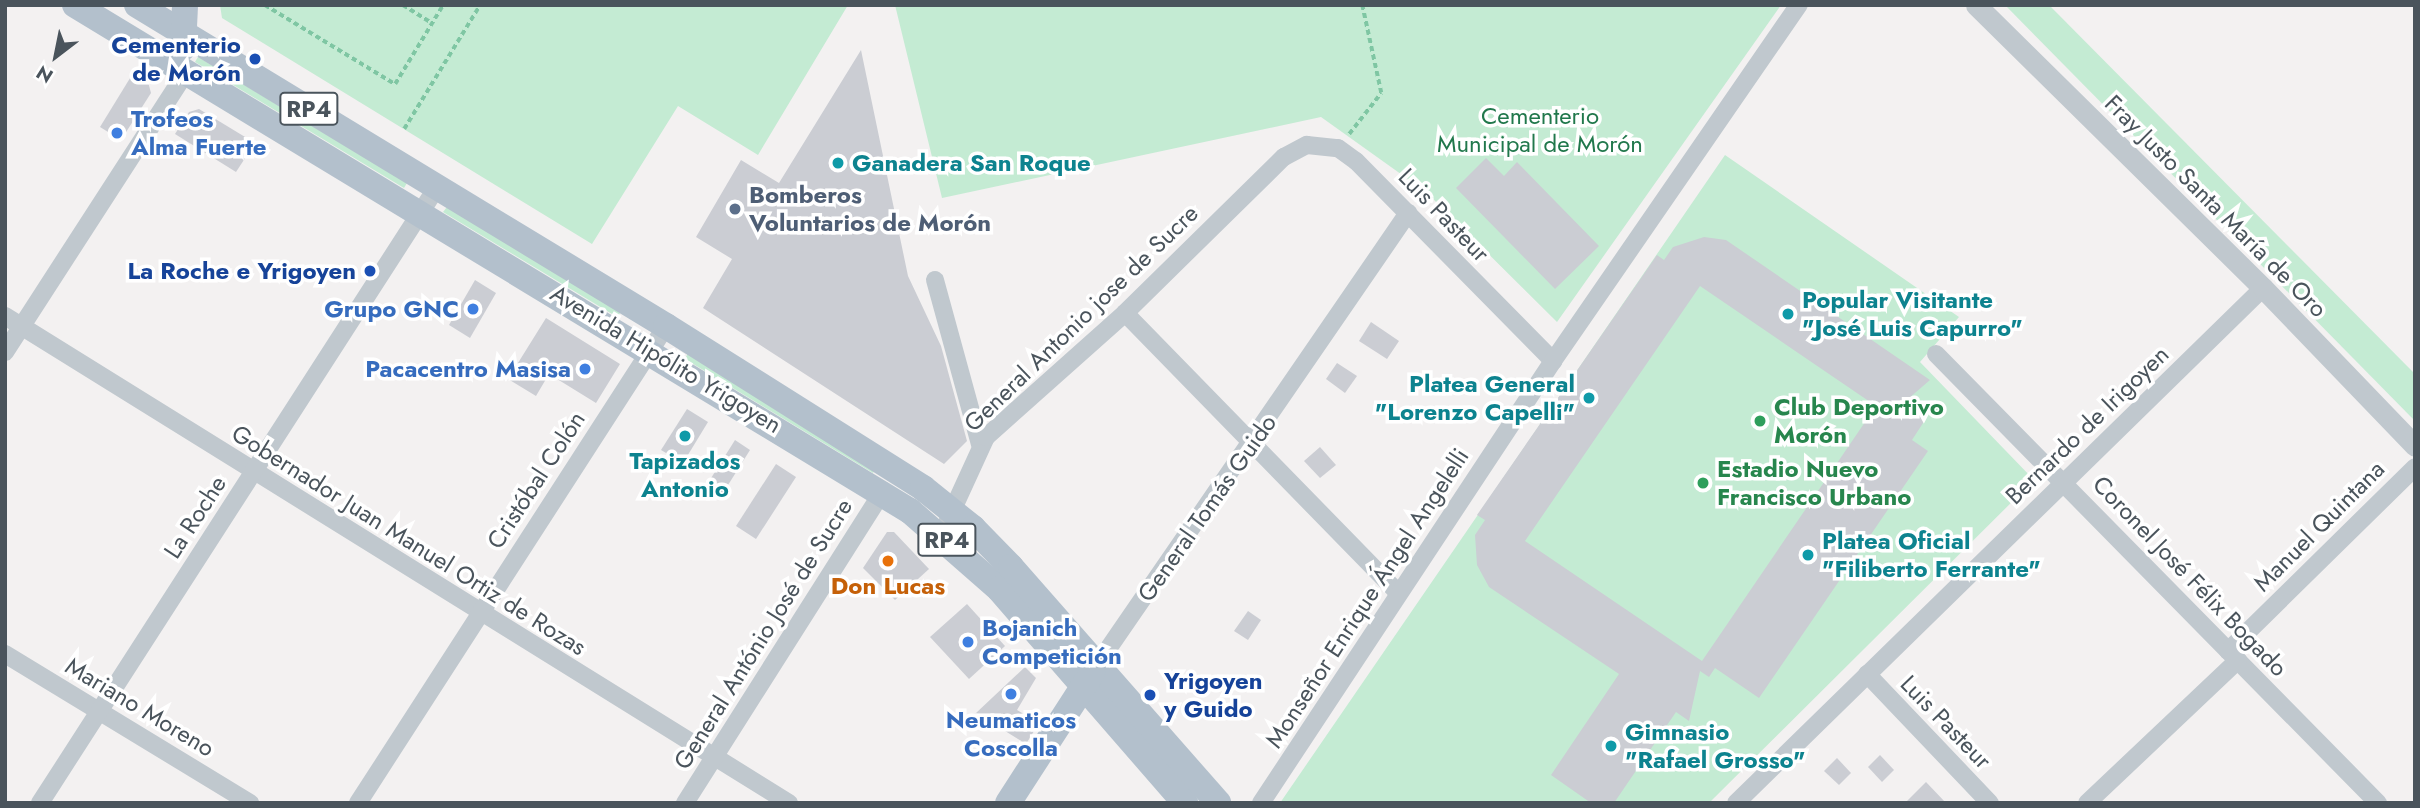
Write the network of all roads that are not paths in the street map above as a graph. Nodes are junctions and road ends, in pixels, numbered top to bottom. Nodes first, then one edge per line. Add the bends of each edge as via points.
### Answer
1 (75, 5) edge
2 (136, 5) edge
3 (185, 5) edge
4 (1799, 5) edge
5 (1976, 5) edge
6 (180, 32) junction
7 (186, 72) junction
8 (1284, 157) joint
9 (437, 187) junction
10 (422, 213) junction
11 (1408, 213) junction
12 (935, 280) dead end
13 (2263, 288) junction
14 (1125, 313) junction
15 (5, 316) edge
16 (22, 326) junction
17 (666, 326) junction
18 (649, 349) junction
19 (5, 352) edge
20 (1936, 354) dead end
21 (1553, 361) junction
22 (1254, 442) junction
23 (980, 444) junction
24 (2415, 446) edge
25 (2415, 467) edge
26 (252, 472) junction
27 (2063, 482) junction
28 (883, 491) junction
29 (947, 522) junction
30 (1399, 594) junction
31 (480, 612) junction
32 (5, 654) edge
33 (2233, 655) junction
34 (1867, 674) junction
35 (1090, 676) junction
36 (100, 711) junction
37 (714, 757) junction
38 (40, 803) edge
39 (250, 803) edge
40 (358, 803) edge
41 (685, 803) edge
42 (789, 803) edge
43 (1008, 803) edge
44 (1185, 803) edge
45 (1217, 803) edge
46 (1261, 803) edge
47 (1736, 803) edge
48 (1990, 803) edge
49 (2087, 803) edge
50 (2378, 803) edge

1 - 7 main road, Avenida Hipólito Yrigoyen / RP4
2 - 6 main road, Avenida Hipólito Yrigoyen / RP4
3 - 6 main road
4 - 21 street, Monseñor Enrique Ángel Angelelli
5 - 13 street, Fray Justo Santa María de Oro
6 - 7 main road
6 - 9 main road, Avenida Hipólito Yrigoyen / RP4
7 - 10 main road, Avenida Hipólito Yrigoyen / RP4
7 - 16 street
8 - 11 street, Luis Pasteur via 1307,145 1338,148
8 - 14 street, General Antonio jose de Sucre
9 - 10 street, La Roche
9 - 17 main road, Avenida Hipólito Yrigoyen / RP4
10 - 18 main road, Avenida Hipólito Yrigoyen / RP4
10 - 26 street, La Roche
11 - 21 street, Luis Pasteur
11 - 22 street, General Tomás Guido
12 - 23 street
13 - 24 street, Fray Justo Santa María de Oro
13 - 27 street, Bernardo de Irigoyen
14 - 22 street
14 - 23 street, General Antonio jose de Sucre
15 - 16 street, Gobernador Juan Manuel Ortiz de Rozas
16 - 19 street
16 - 26 street, Gobernador Juan Manuel Ortiz de Rozas
17 - 18 street, Cristóbal Colón
17 - 29 main road, Avenida Hipólito Yrigoyen / RP4
18 - 28 main road, Avenida Hipólito Yrigoyen / RP4
18 - 31 street, Cristóbal Colón
20 - 27 street, Coronel José Félix Bogado
21 - 30 street, Monseñor Enrique Ángel Angelelli
22 - 30 street
22 - 35 street, General Tomás Guido
23 - 29 street, General Antonio jose de Sucre
25 - 33 street, Manuel Quintana
26 - 31 street, Gobernador Juan Manuel Ortiz de Rozas
26 - 36 street, La Roche
27 - 33 street, Coronel José Félix Bogado
27 - 34 street, Bernardo de Irigoyen
28 - 29 main road, Avenida Hipólito Yrigoyen / RP4
28 - 37 street, General António José de Sucre
29 - 35 main road, Avenida Hipólito Yrigoyen / RP4 via 1011,567
30 - 46 street, Monseñor Enrique Ángel Angelelli
31 - 37 street, Gobernador Juan Manuel Ortiz de Rozas
31 - 40 street, Cristóbal Colón
32 - 36 street, Mariano Moreno
33 - 49 street, Manuel Quintana
33 - 50 street, Coronel José Félix Bogado
34 - 47 street, Bernardo de Irigoyen
34 - 48 street, Luis Pasteur
35 - 43 main road, General Tomás Guido
35 - 44 main road, Avenida Hipólito Yrigoyen / RP4
35 - 45 main road, Avenida Hipólito Yrigoyen / RP4
36 - 38 street, La Roche
36 - 39 street, Mariano Moreno
37 - 41 street, General António José de Sucre
37 - 42 street, Gobernador Juan Manuel Ortiz de Rozas

